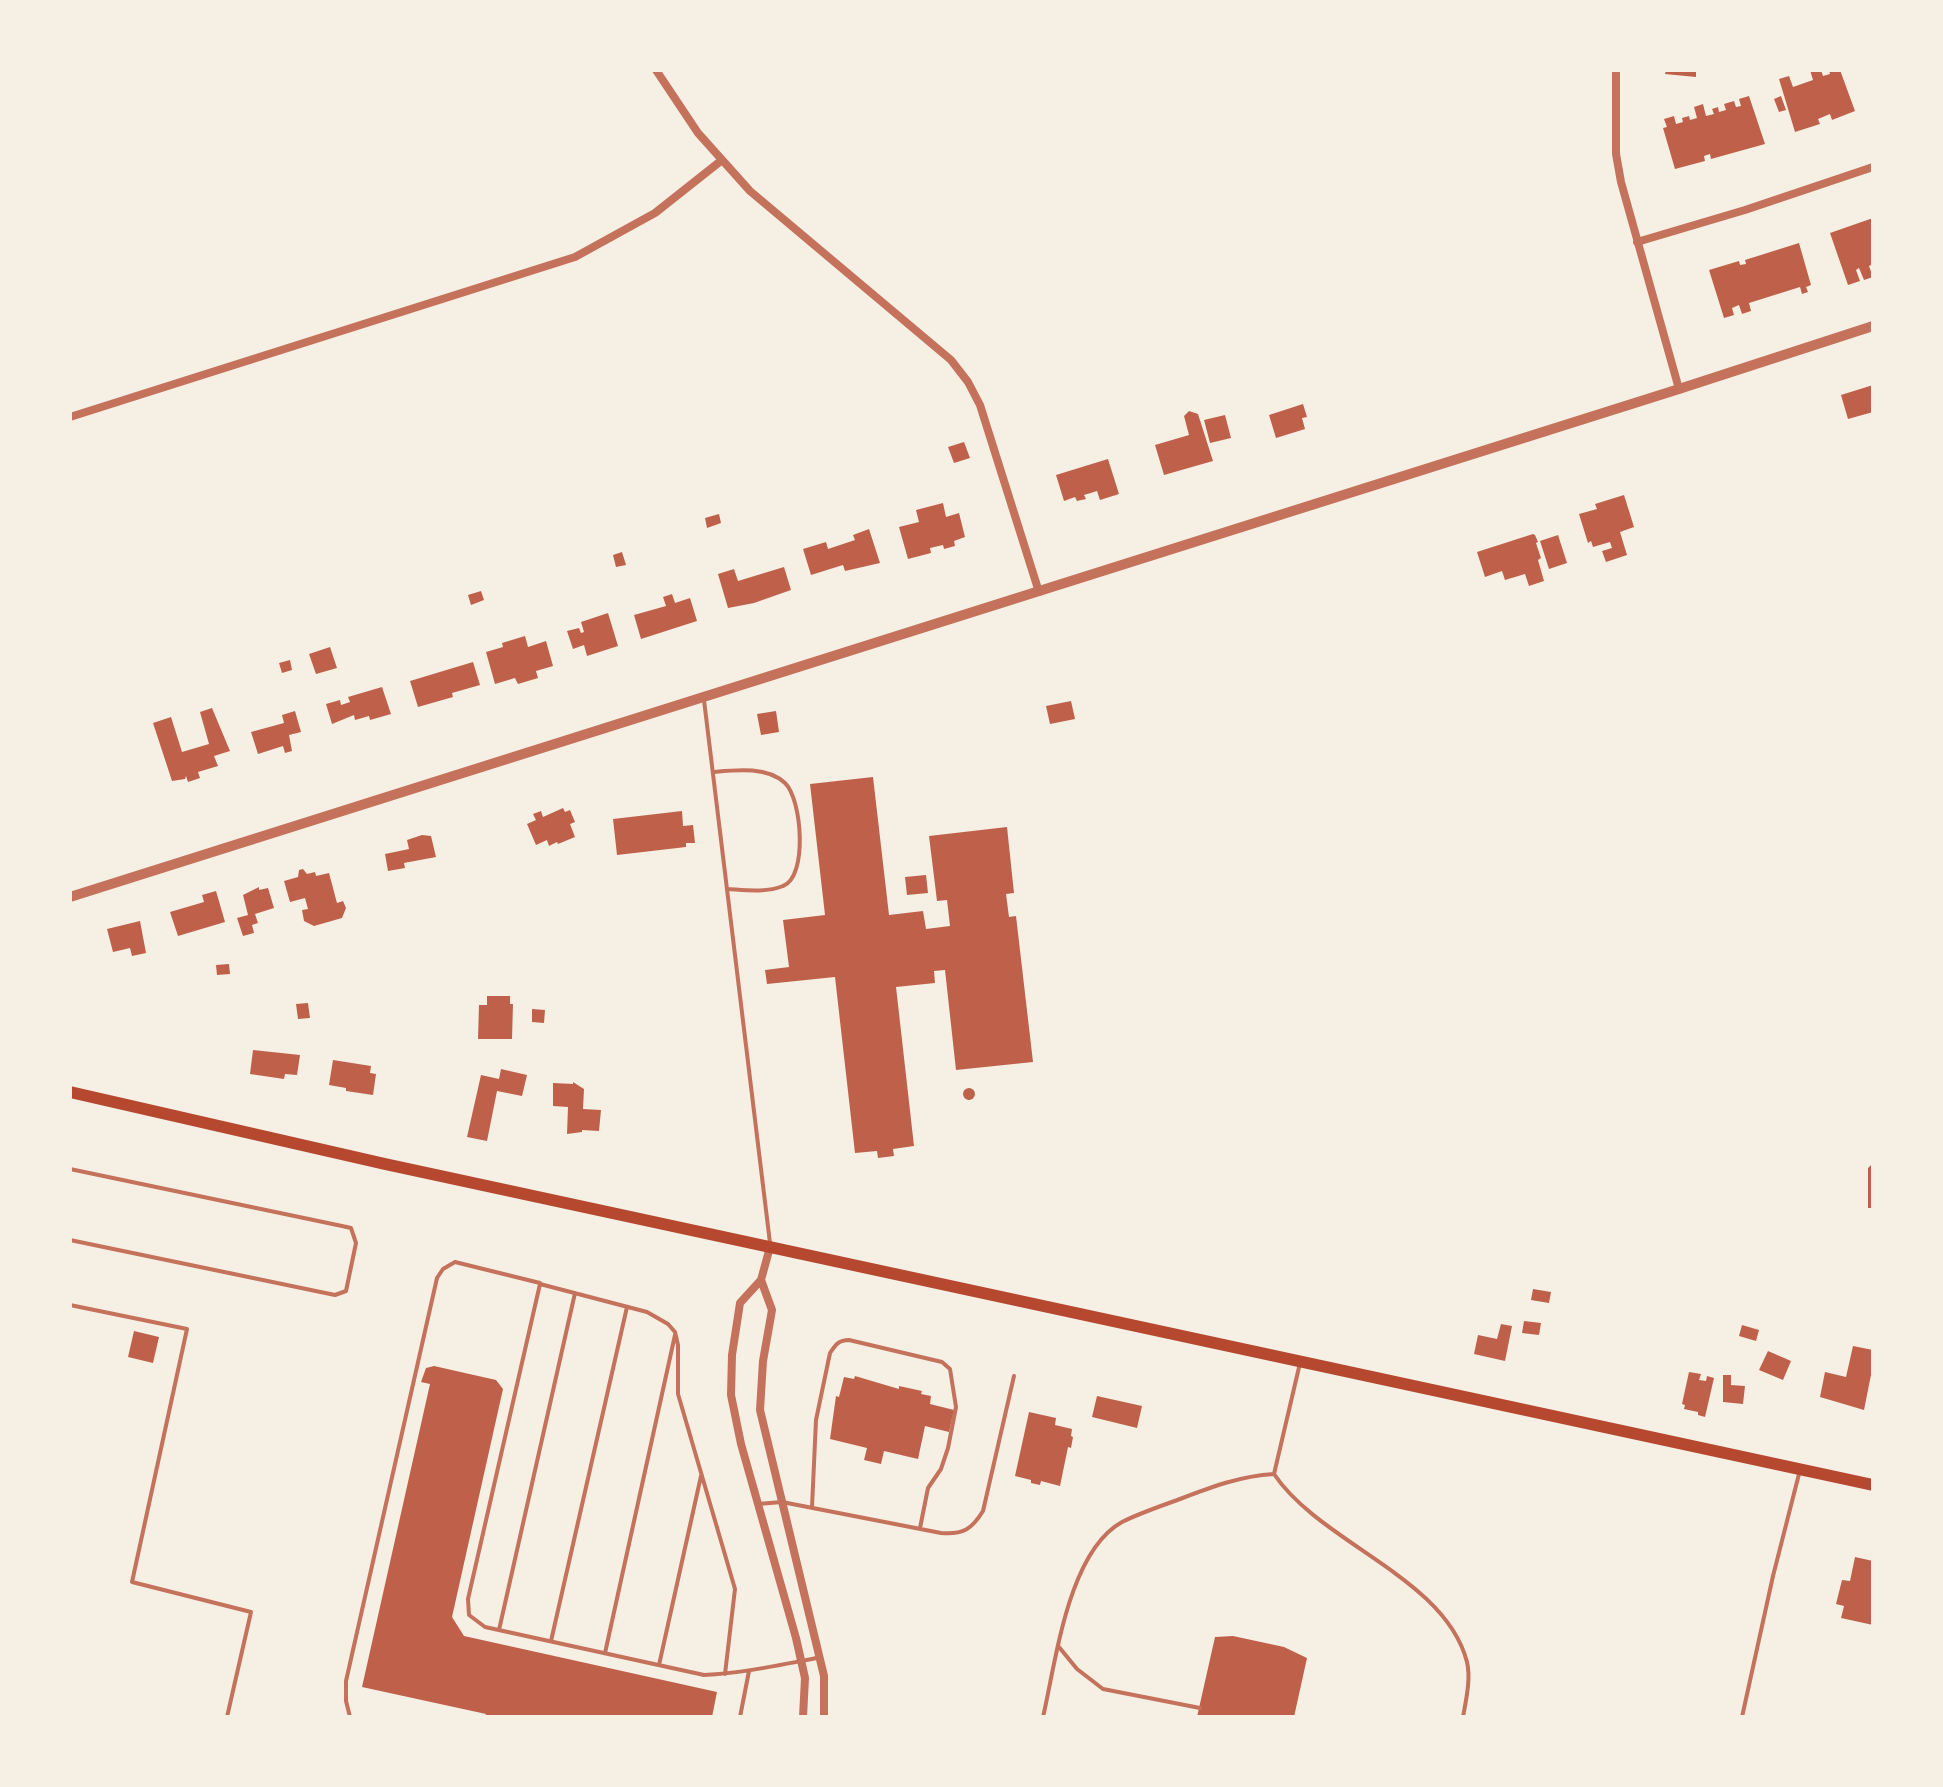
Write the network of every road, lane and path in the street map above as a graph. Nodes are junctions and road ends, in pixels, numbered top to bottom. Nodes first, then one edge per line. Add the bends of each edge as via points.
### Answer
1 (656, 70) edge
2 (1616, 70) edge
3 (722, 160) junction
4 (1873, 167) edge
5 (1637, 242) junction
6 (1873, 326) edge
7 (1679, 389) junction
8 (70, 417) edge
9 (1039, 592) junction
10 (704, 697) junction
11 (713, 772) junction
12 (727, 889) junction
13 (70, 897) edge
14 (70, 1092) edge
15 (70, 1169) edge
16 (70, 1240) edge
17 (770, 1247) junction
18 (761, 1280) junction
19 (540, 1284) junction
20 (575, 1293) junction
21 (70, 1305) edge
22 (627, 1307) junction
23 (675, 1332) junction
24 (1301, 1360) junction
25 (1014, 1376) dead end
26 (1801, 1469) junction
27 (702, 1473) junction
28 (1274, 1474) junction
29 (1873, 1485) edge
30 (782, 1502) junction
31 (758, 1504) junction
32 (812, 1507) junction
33 (920, 1528) junction
34 (499, 1630) junction
35 (551, 1641) junction
36 (1059, 1647) junction
37 (605, 1653) junction
38 (820, 1657) junction
39 (801, 1661) junction
40 (659, 1665) junction
41 (749, 1671) junction
42 (725, 1674) junction
43 (1200, 1708) dead end
44 (227, 1717) edge
45 (350, 1717) edge
46 (740, 1717) edge
47 (803, 1717) edge
48 (824, 1717) edge
49 (1043, 1717) edge
50 (1463, 1717) edge
51 (1742, 1717) edge

1 - 3 street
2 - 5 street via 1616,154
3 - 8 street via 655,213 575,257
3 - 9 street via 750,191 951,360 968,382 980,405
4 - 5 street
5 - 7 street
6 - 7 street
7 - 9 street
9 - 10 street
10 - 11 lane
10 - 13 street
11 - 12 lane
11 - 12 lane via 743,770 784,781 792,793 800,835 796,875 785,886
12 - 17 lane
14 - 17 main road
15 - 16 lane via 351,1228 356,1243 346,1291 335,1295
17 - 18 street
17 - 24 main road
18 - 30 street via 772,1310 760,1410
18 - 31 street via 740,1303 731,1395
19 - 20 lane
19 - 34 lane via 467,1607 476,1622
19 - 45 lane via 455,1262 437,1278 346,1681
20 - 22 lane
20 - 34 lane
21 - 44 lane via 187,1329 132,1582 251,1612
22 - 23 lane via 647,1312
22 - 35 lane
23 - 27 lane via 678,1394
23 - 37 lane
24 - 26 main road
24 - 28 lane
25 - 33 lane via 983,1511 973,1527 956,1534
26 - 29 main road
26 - 51 lane
27 - 40 lane
27 - 42 lane via 735,1589
28 - 36 lane via 1230,1480 1121,1523 1100,1541 1081,1569
28 - 50 lane via 1303,1507 1406,1581 1445,1621 1467,1664
30 - 31 lane
30 - 32 lane
30 - 38 street
31 - 39 street
32 - 33 lane
32 - 33 lane via 816,1420 830,1353 849,1340 933,1359 950,1369 956,1407 948,1448 928,1488
34 - 35 lane
35 - 37 lane
36 - 43 lane via 1103,1689
36 - 49 lane
37 - 40 lane
38 - 39 lane
38 - 48 street
39 - 41 lane
39 - 47 street
40 - 42 lane
41 - 42 lane
41 - 46 lane

